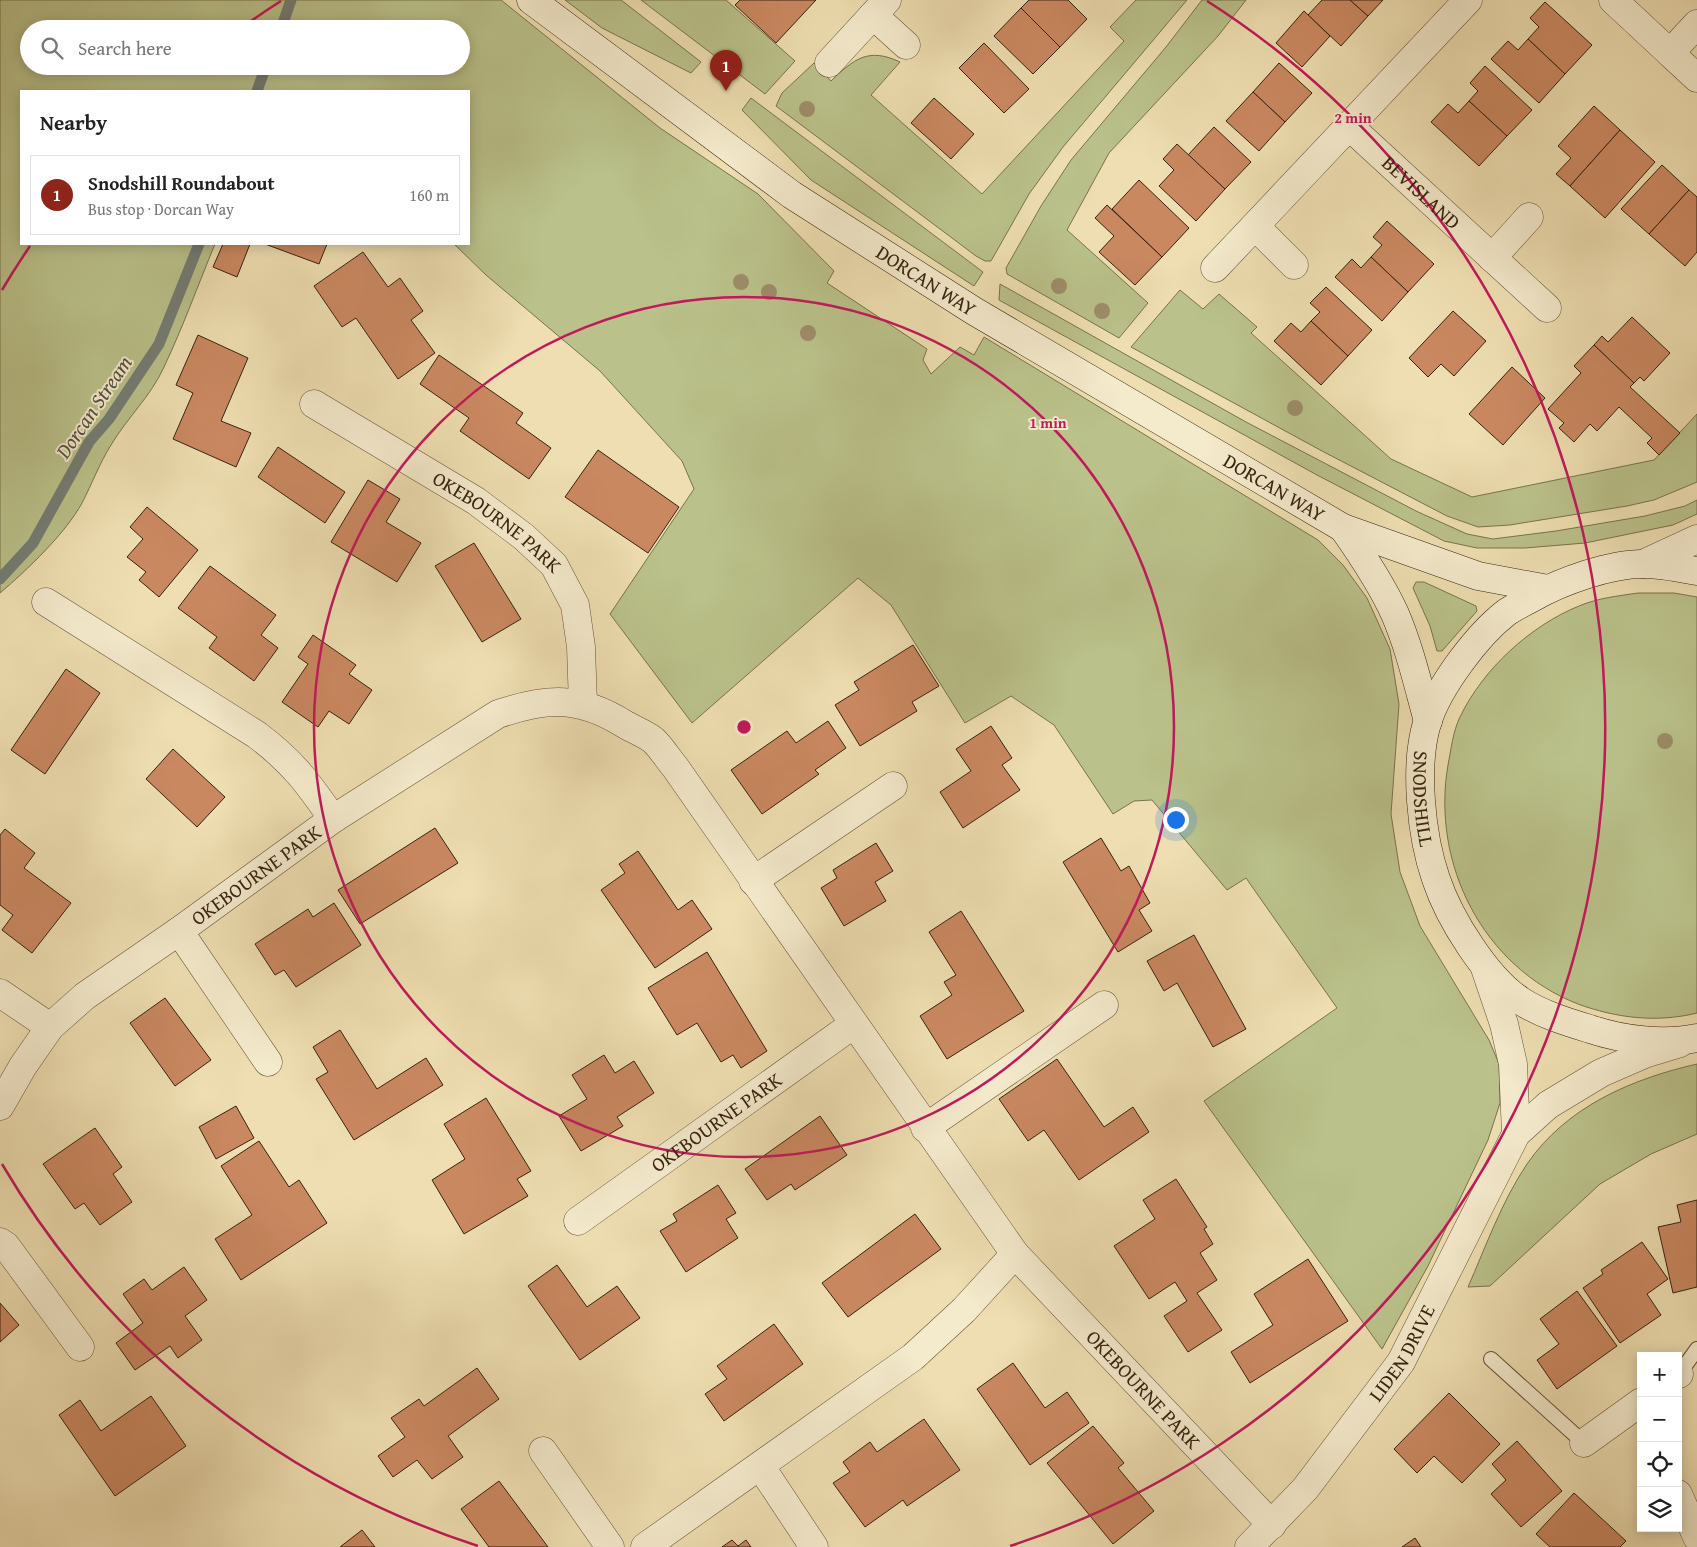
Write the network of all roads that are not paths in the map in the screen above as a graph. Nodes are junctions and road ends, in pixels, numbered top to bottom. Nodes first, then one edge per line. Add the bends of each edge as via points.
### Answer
1 (531, 0) edge
2 (1468, 0) edge
3 (1613, 0) edge
4 (880, 7) edge
5 (1697, 24) edge
6 (906, 44) dead end
7 (1670, 53) junction
8 (829, 63) dead end
9 (1697, 78) edge
10 (1348, 126) junction
11 (1529, 217) dead end
12 (1255, 226) junction
13 (1492, 258) junction
14 (1294, 265) dead end
15 (1215, 268) dead end
16 (1547, 308) dead end
17 (314, 404) dead end
18 (1343, 528) junction
19 (1697, 539) edge
20 (1643, 564) junction
21 (1697, 571) edge
22 (1548, 589) junction
23 (46, 602) dead end
24 (583, 704) junction
25 (1428, 721) junction
26 (893, 786) dead end
27 (333, 819) junction
28 (753, 880) junction
29 (179, 931) junction
30 (1485, 968) junction
31 (0, 993) edge
32 (1104, 1005) dead end
33 (854, 1024) junction
34 (50, 1028) junction
35 (1693, 1039) edge
36 (268, 1062) dead end
37 (0, 1106) edge
38 (925, 1128) junction
39 (1516, 1134) junction
40 (578, 1221) dead end
41 (0, 1242) edge
42 (1015, 1254) junction
43 (80, 1348) dead end
44 (1697, 1349) edge
45 (1491, 1360) dead end
46 (1682, 1370) edge
47 (1637, 1411) edge
48 (1584, 1443) joint
49 (543, 1451) dead end
50 (760, 1467) junction
51 (1682, 1503) edge
52 (1272, 1525) junction
53 (1697, 1536) edge
54 (610, 1547) edge
55 (645, 1547) edge
56 (814, 1547) edge
57 (1249, 1547) edge

1 - 18 street, DORCAN WAY via 800,200 974,311
2 - 10 street
3 - 7 street
4 - 6 street
4 - 8 street
5 - 7 street
7 - 9 street
10 - 12 street
10 - 13 street, BEVISLAND
11 - 13 street
12 - 14 street
12 - 15 street
13 - 16 street, BEVISLAND
17 - 24 street, OKEBOURNE PARK via 476,502 524,537 554,565 576,605
18 - 22 street, DORCAN WAY via 1478,576
18 - 25 street, DORCAN WAY via 1371,569 1394,614 1412,660
19 - 20 street
20 - 21 street, SNODSHILL
20 - 22 street, SNODSHILL via 1605,570
22 - 25 street, SNODSHILL via 1507,612 1477,642 1461,660
23 - 27 street, OKEBOURNE PARK via 258,735 285,756
24 - 27 street, OKEBOURNE PARK via 550,702 524,705 498,714
24 - 28 street, OKEBOURNE PARK via 605,712 654,741
25 - 30 street, SNODSHILL via 1421,752 1425,834 1436,879 1455,920
26 - 28 street
27 - 29 street, OKEBOURNE PARK
28 - 33 street, OKEBOURNE PARK
29 - 34 street, OKEBOURNE PARK via 85,996
29 - 36 street, OKEBOURNE PARK
30 - 35 street, SNODSHILL via 1520,1001 1564,1021 1636,1040
30 - 39 street, LIDEN DRIVE via 1504,1024 1513,1064
31 - 34 street
32 - 38 street
33 - 38 street, OKEBOURNE PARK
33 - 40 street, OKEBOURNE PARK
34 - 37 street, OKEBOURNE PARK
35 - 39 street, LIDEN DRIVE via 1647,1053 1601,1073 1548,1105
38 - 42 street, OKEBOURNE PARK
39 - 52 street, LIDEN DRIVE via 1401,1362 1311,1482
41 - 43 street
42 - 50 street via 964,1310 913,1357
42 - 52 street, OKEBOURNE PARK
44 - 46 lane
45 - 48 lane
47 - 48 street
49 - 54 street
50 - 55 street
50 - 56 street
51 - 53 street
52 - 57 street, LIDEN DRIVE

